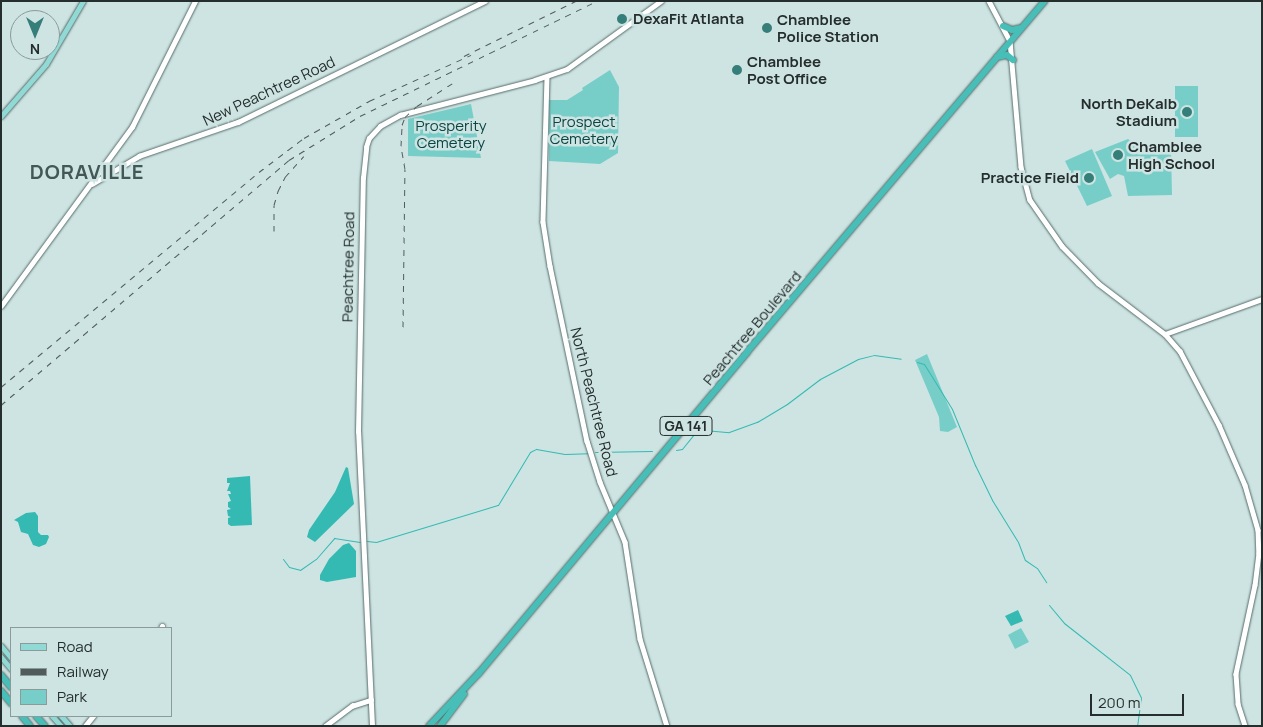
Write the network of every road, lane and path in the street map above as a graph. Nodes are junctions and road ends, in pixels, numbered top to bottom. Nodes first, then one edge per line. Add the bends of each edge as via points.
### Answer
1 (83, 1) edge
2 (195, 1) edge
3 (485, 1) edge
4 (661, 1) edge
5 (989, 1) edge
6 (1045, 1) edge
7 (1003, 26) junction
8 (1022, 28) junction
9 (1010, 41) junction
10 (994, 60) junction
11 (1012, 60) junction
12 (547, 77) junction
13 (1, 116) edge
14 (92, 184) junction
15 (1262, 299) edge
16 (1, 306) edge
17 (1165, 334) junction
18 (614, 512) junction
19 (1, 646) edge
20 (10, 657) edge
21 (1, 658) edge
22 (10, 668) edge
23 (479, 673) junction
24 (1, 675) edge
25 (10, 686) edge
26 (1, 691) edge
27 (371, 700) junction
28 (10, 702) edge
29 (325, 726) edge
30 (372, 726) edge
31 (429, 726) edge
32 (440, 726) edge
33 (667, 726) edge
34 (1245, 726) edge

1 - 13 main road via 46,64
2 - 14 street via 140,113
3 - 14 street, New Peachtree Road via 238,122 139,156
4 - 12 street, Peachtree Road via 574,65
5 - 7 street
6 - 8 highway, Peachtree Boulevard / GA 141
7 - 8 highway via 1012,30
7 - 9 street
8 - 9 highway, Peachtree Boulevard / GA 141
9 - 10 highway, Peachtree Boulevard / GA 141
9 - 11 street
10 - 11 highway via 1007,55
10 - 18 highway, Peachtree Boulevard / GA 141
11 - 17 street via 1021,166 1030,200 1062,246 1098,283
12 - 18 street, North Peachtree Road via 543,222 586,436 600,482
12 - 27 street, Peachtree Road via 400,115 380,126 366,147 358,424
14 - 16 street, New Peachtree Road
15 - 17 street
17 - 34 street via 1185,358 1219,424 1242,477 1258,530 1258,566 1236,674 1238,704
18 - 23 highway, Peachtree Boulevard / GA 141
18 - 33 street, North Peachtree Road via 629,556 640,639
19 - 20 main road
21 - 22 main road
23 - 31 highway, Peachtree Boulevard / GA 141
23 - 32 highway, Peachtree Boulevard / GA 141
24 - 25 highway
26 - 28 highway
27 - 29 street via 352,706
27 - 30 street, Peachtree Road

